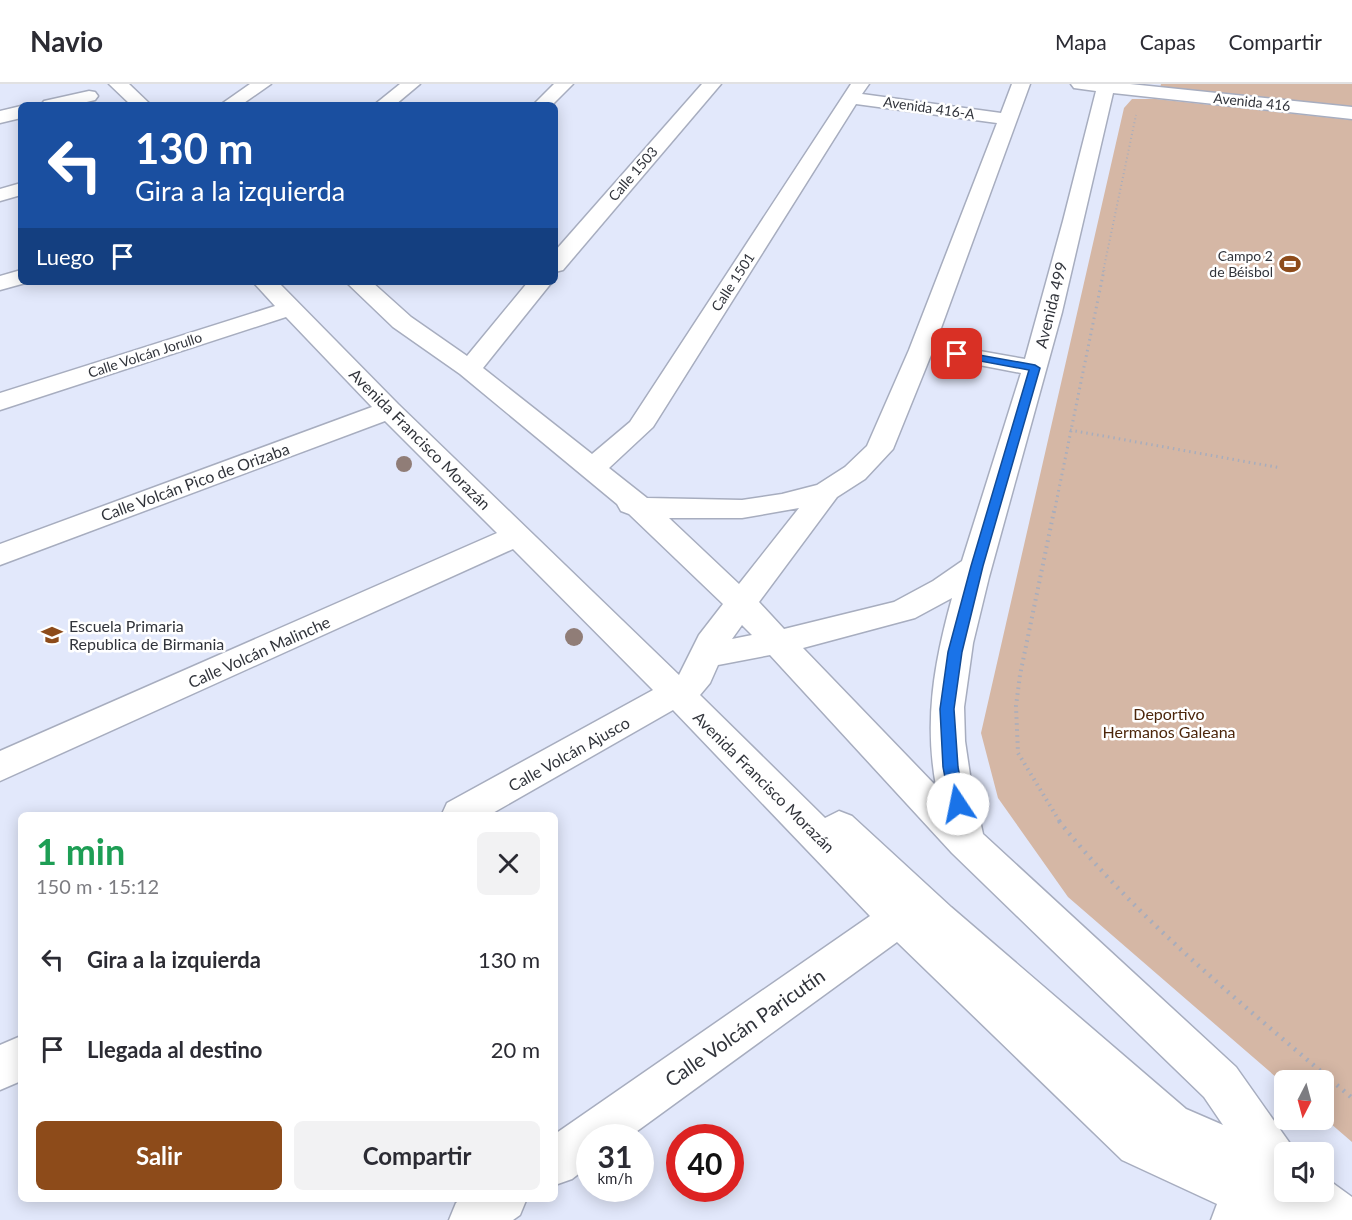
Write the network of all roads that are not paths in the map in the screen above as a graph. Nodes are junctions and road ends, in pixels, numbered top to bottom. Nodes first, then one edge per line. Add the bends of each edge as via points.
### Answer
1 (118, 84) edge
2 (137, 84) edge
3 (262, 84) edge
4 (411, 84) edge
5 (564, 84) edge
6 (711, 84) edge
7 (1022, 84) edge
8 (1097, 85) edge
9 (1317, 90) dead end
10 (856, 91) edge
11 (88, 92) edge
12 (59, 102) edge
13 (104, 102) edge
14 (139, 102) edge
15 (157, 102) edge
16 (234, 102) edge
17 (387, 102) edge
18 (545, 102) edge
19 (1280, 106) junction
20 (18, 113) edge
21 (1352, 113) edge
22 (0, 117) edge
23 (1007, 119) junction
24 (18, 190) edge
25 (0, 195) edge
26 (558, 262) edge
27 (18, 278) edge
28 (0, 283) edge
29 (269, 285) edge
30 (340, 285) edge
31 (361, 285) edge
32 (538, 285) edge
33 (283, 295) edge
34 (957, 354) dead end
35 (1035, 368) junction
36 (469, 369) junction
37 (0, 402) edge
38 (389, 410) junction
39 (592, 468) junction
40 (826, 491) junction
41 (639, 507) junction
42 (517, 536) junction
43 (0, 555) edge
44 (977, 566) junction
45 (741, 603) junction
46 (780, 642) junction
47 (691, 678) junction
48 (0, 767) edge
49 (462, 812) edge
50 (965, 842) junction
51 (899, 918) junction
52 (18, 1059) edge
53 (0, 1069) edge
54 (608, 1124) edge
55 (576, 1147) edge
56 (558, 1160) edge
57 (1274, 1171) edge
58 (1274, 1189) edge
59 (1274, 1193) edge
60 (498, 1202) edge
61 (473, 1220) edge

1 - 14 street
2 - 15 street
3 - 16 street
4 - 17 street
5 - 18 street
6 - 26 street, Calle 1503
7 - 23 street
8 - 19 street, Avenida 416
8 - 35 street, Avenida 499
9 - 19 street via 1315,97 1304,102
10 - 23 street, Avenida 416-A
10 - 39 street, Calle 1501 via 640,427
11 - 12 street
11 - 13 street
19 - 21 street, Avenida 416
20 - 22 street
23 - 40 street via 921,350 879,449 855,473
24 - 25 street
27 - 28 street
29 - 33 street, Avenida Francisco Morazán
30 - 41 street via 391,331 603,495
31 - 36 street via 402,322
32 - 36 street
33 - 37 street, Calle Volcán Jorullo
33 - 38 street, Avenida Francisco Morazán
33 - 47 street via 344,342 609,609
34 - 35 street
35 - 44 street, Avenida 499
36 - 39 street
38 - 42 street, Avenida Francisco Morazán
38 - 43 street, Calle Volcán Pico de Orizaba
39 - 41 street
40 - 41 street via 742,509
40 - 45 street
41 - 45 street
42 - 47 street, Avenida Francisco Morazán
42 - 48 street, Calle Volcán Malinche
44 - 46 street via 904,610
44 - 50 street, Avenida 499 via 955,652 947,709 950,767
45 - 46 street
45 - 47 street
46 - 47 street
46 - 50 street
47 - 49 street, Calle Volcán Ajusco
47 - 51 street, Avenida Francisco Morazán
47 - 58 street via 937,919 1170,1125
50 - 57 street via 1220,1082
51 - 54 street, Calle Volcán Paricutín
51 - 59 street, Avenida Francisco Morazán via 1138,1143
52 - 53 street
55 - 56 street, Calle Volcán Paricutín
60 - 61 street

